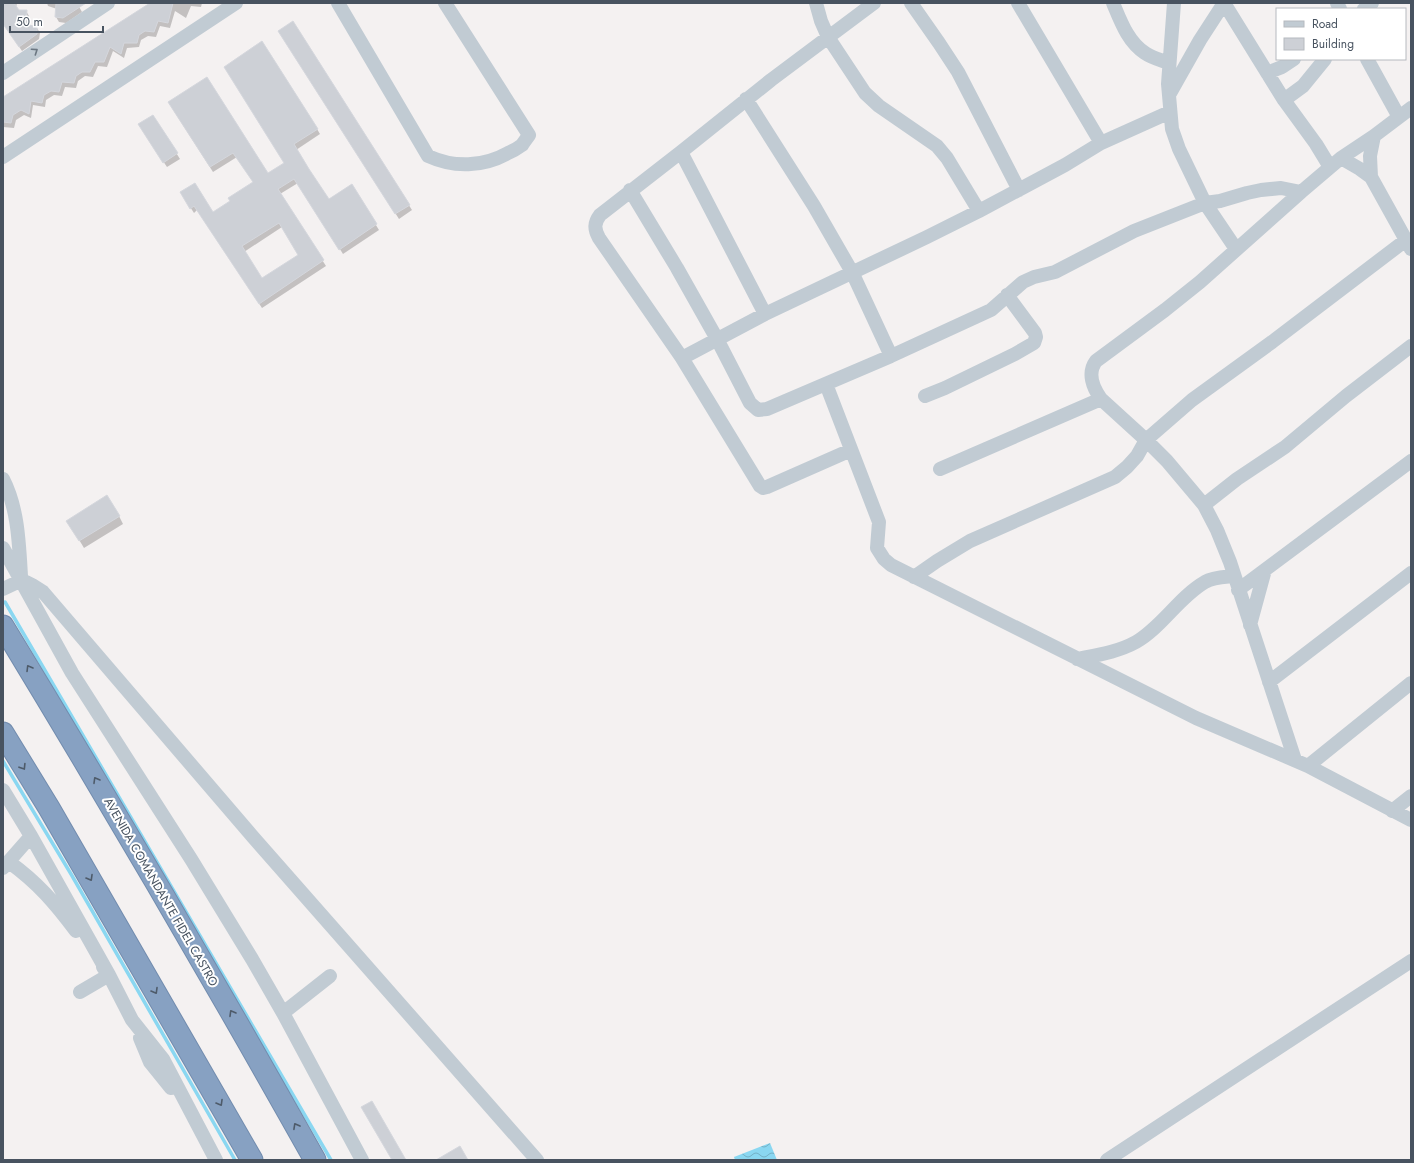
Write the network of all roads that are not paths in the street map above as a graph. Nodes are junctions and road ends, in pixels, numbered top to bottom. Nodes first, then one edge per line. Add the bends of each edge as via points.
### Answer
1 (236, 3) edge
2 (338, 3) edge
3 (445, 3) edge
4 (816, 3) edge
5 (874, 3) edge
6 (911, 3) edge
7 (1018, 3) edge
8 (1113, 3) edge
9 (1174, 3) edge
10 (1224, 3) edge
11 (101, 5) edge
12 (828, 37) junction
13 (1292, 60) edge
14 (1324, 60) edge
15 (1368, 60) edge
16 (1169, 63) junction
17 (5, 67) edge
18 (1267, 73) junction
19 (1303, 86) junction
20 (1168, 95) junction
21 (746, 99) junction
22 (1284, 100) junction
23 (1411, 108) edge
24 (1170, 112) junction
25 (1399, 116) junction
26 (1297, 118) junction
27 (1374, 136) junction
28 (1101, 143) junction
29 (681, 152) junction
30 (3, 157) edge
31 (1341, 158) junction
32 (1330, 167) junction
33 (1371, 177) junction
34 (630, 190) junction
35 (1018, 190) junction
36 (1300, 192) junction
37 (1205, 203) junction
38 (979, 211) junction
39 (1408, 244) edge
40 (1236, 249) junction
41 (852, 272) junction
42 (1007, 295) junction
43 (765, 314) junction
44 (717, 339) junction
45 (1411, 346) edge
46 (891, 356) junction
47 (682, 358) junction
48 (826, 384) junction
49 (925, 396) dead end
50 (1100, 399) junction
51 (1146, 440) junction
52 (851, 450) junction
53 (1411, 461) edge
54 (940, 469) dead end
55 (3, 479) edge
56 (1204, 505) junction
57 (3, 548) edge
58 (1265, 570) junction
59 (1411, 573) edge
60 (1234, 576) junction
61 (914, 577) junction
62 (22, 580) junction
63 (3, 590) edge
64 (1238, 590) junction
65 (1250, 625) junction
66 (3, 626) edge
67 (1077, 659) junction
68 (1269, 682) junction
69 (1411, 683) edge
70 (3, 733) edge
71 (1301, 763) junction
72 (3, 790) edge
73 (1411, 796) edge
74 (1392, 811) junction
75 (1411, 820) edge
76 (31, 836) junction
77 (6, 865) edge
78 (1411, 961) edge
79 (109, 975) junction
80 (330, 976) dead end
81 (80, 992) dead end
82 (283, 1013) junction
83 (216, 1160) edge
84 (252, 1160) edge
85 (315, 1160) edge
86 (362, 1160) edge
87 (537, 1160) edge
88 (1107, 1160) edge

1 - 30 street
2 - 3 street via 428,156 453,163 481,164 495,160 521,146 529,135
4 - 12 street
5 - 12 street
6 - 35 street via 958,72
7 - 28 street
8 - 16 street via 1126,33 1136,46 1147,54
9 - 16 street
10 - 18 street
10 - 20 street
17 -> 11 street
12 - 21 street
12 - 38 street via 865,93 945,154
13 - 18 street
14 - 19 street
15 - 25 street
16 - 20 street
18 - 22 street
19 - 22 street
19 - 26 street
20 - 24 street
21 - 29 street
21 - 41 street via 814,206
22 - 26 street
23 - 25 street
24 - 28 street
24 - 37 street via 1179,149
25 - 27 street
26 - 32 street
27 - 31 street
27 - 33 street via 1370,156
28 - 35 street
29 - 34 street
29 - 43 street
31 - 32 street
31 - 33 street
32 - 36 street
33 - 39 street
34 - 44 street
34 - 47 street via 600,215 594,227
35 - 38 street
36 - 37 street via 1281,188 1261,190
36 - 40 street
37 - 40 street
37 - 42 street via 1134,231 1055,272 1023,282
38 - 41 street
39 - 51 street via 1192,400
40 - 50 street via 1165,310 1096,360 1092,365 1091,376
41 - 43 street
41 - 46 street
42 - 46 street via 991,310
42 - 49 street via 1035,333 1034,343
43 - 44 street
44 - 47 street
44 - 48 street via 747,397 758,410 767,409
45 - 56 street via 1285,447
46 - 48 street
47 - 52 street via 763,488
48 - 52 street
50 - 51 street
50 - 54 street
51 - 56 street
51 - 61 street via 1137,456 1115,477 970,541
52 - 61 street via 879,522 877,548 884,560
53 - 58 street
55 - 62 street via 9,491 18,535
56 - 60 street via 1218,530
57 - 62 street
58 - 64 street
58 - 65 street
59 - 68 street
60 - 64 street
60 - 67 street via 1206,582 1136,643 1108,653
61 - 67 street
62 - 63 street
62 - 82 street via 72,672 192,859
62 - 87 street via 43,592 279,867
64 - 65 street
65 - 68 street
85 -> 66 highway, AVENIDA COMANDANTE FIDEL CASTRO via 93,774
67 - 71 street via 1196,718
68 - 71 street
69 - 71 street
70 -> 84 highway
71 - 74 street
72 - 76 street
73 - 74 street
74 - 75 street
76 - 77 street
76 - 79 street
77 - 79 street via 29,876 49,896
78 - 88 street
79 - 81 street
79 - 83 street via 150,1062 190,1112
80 - 82 street
82 - 86 street

